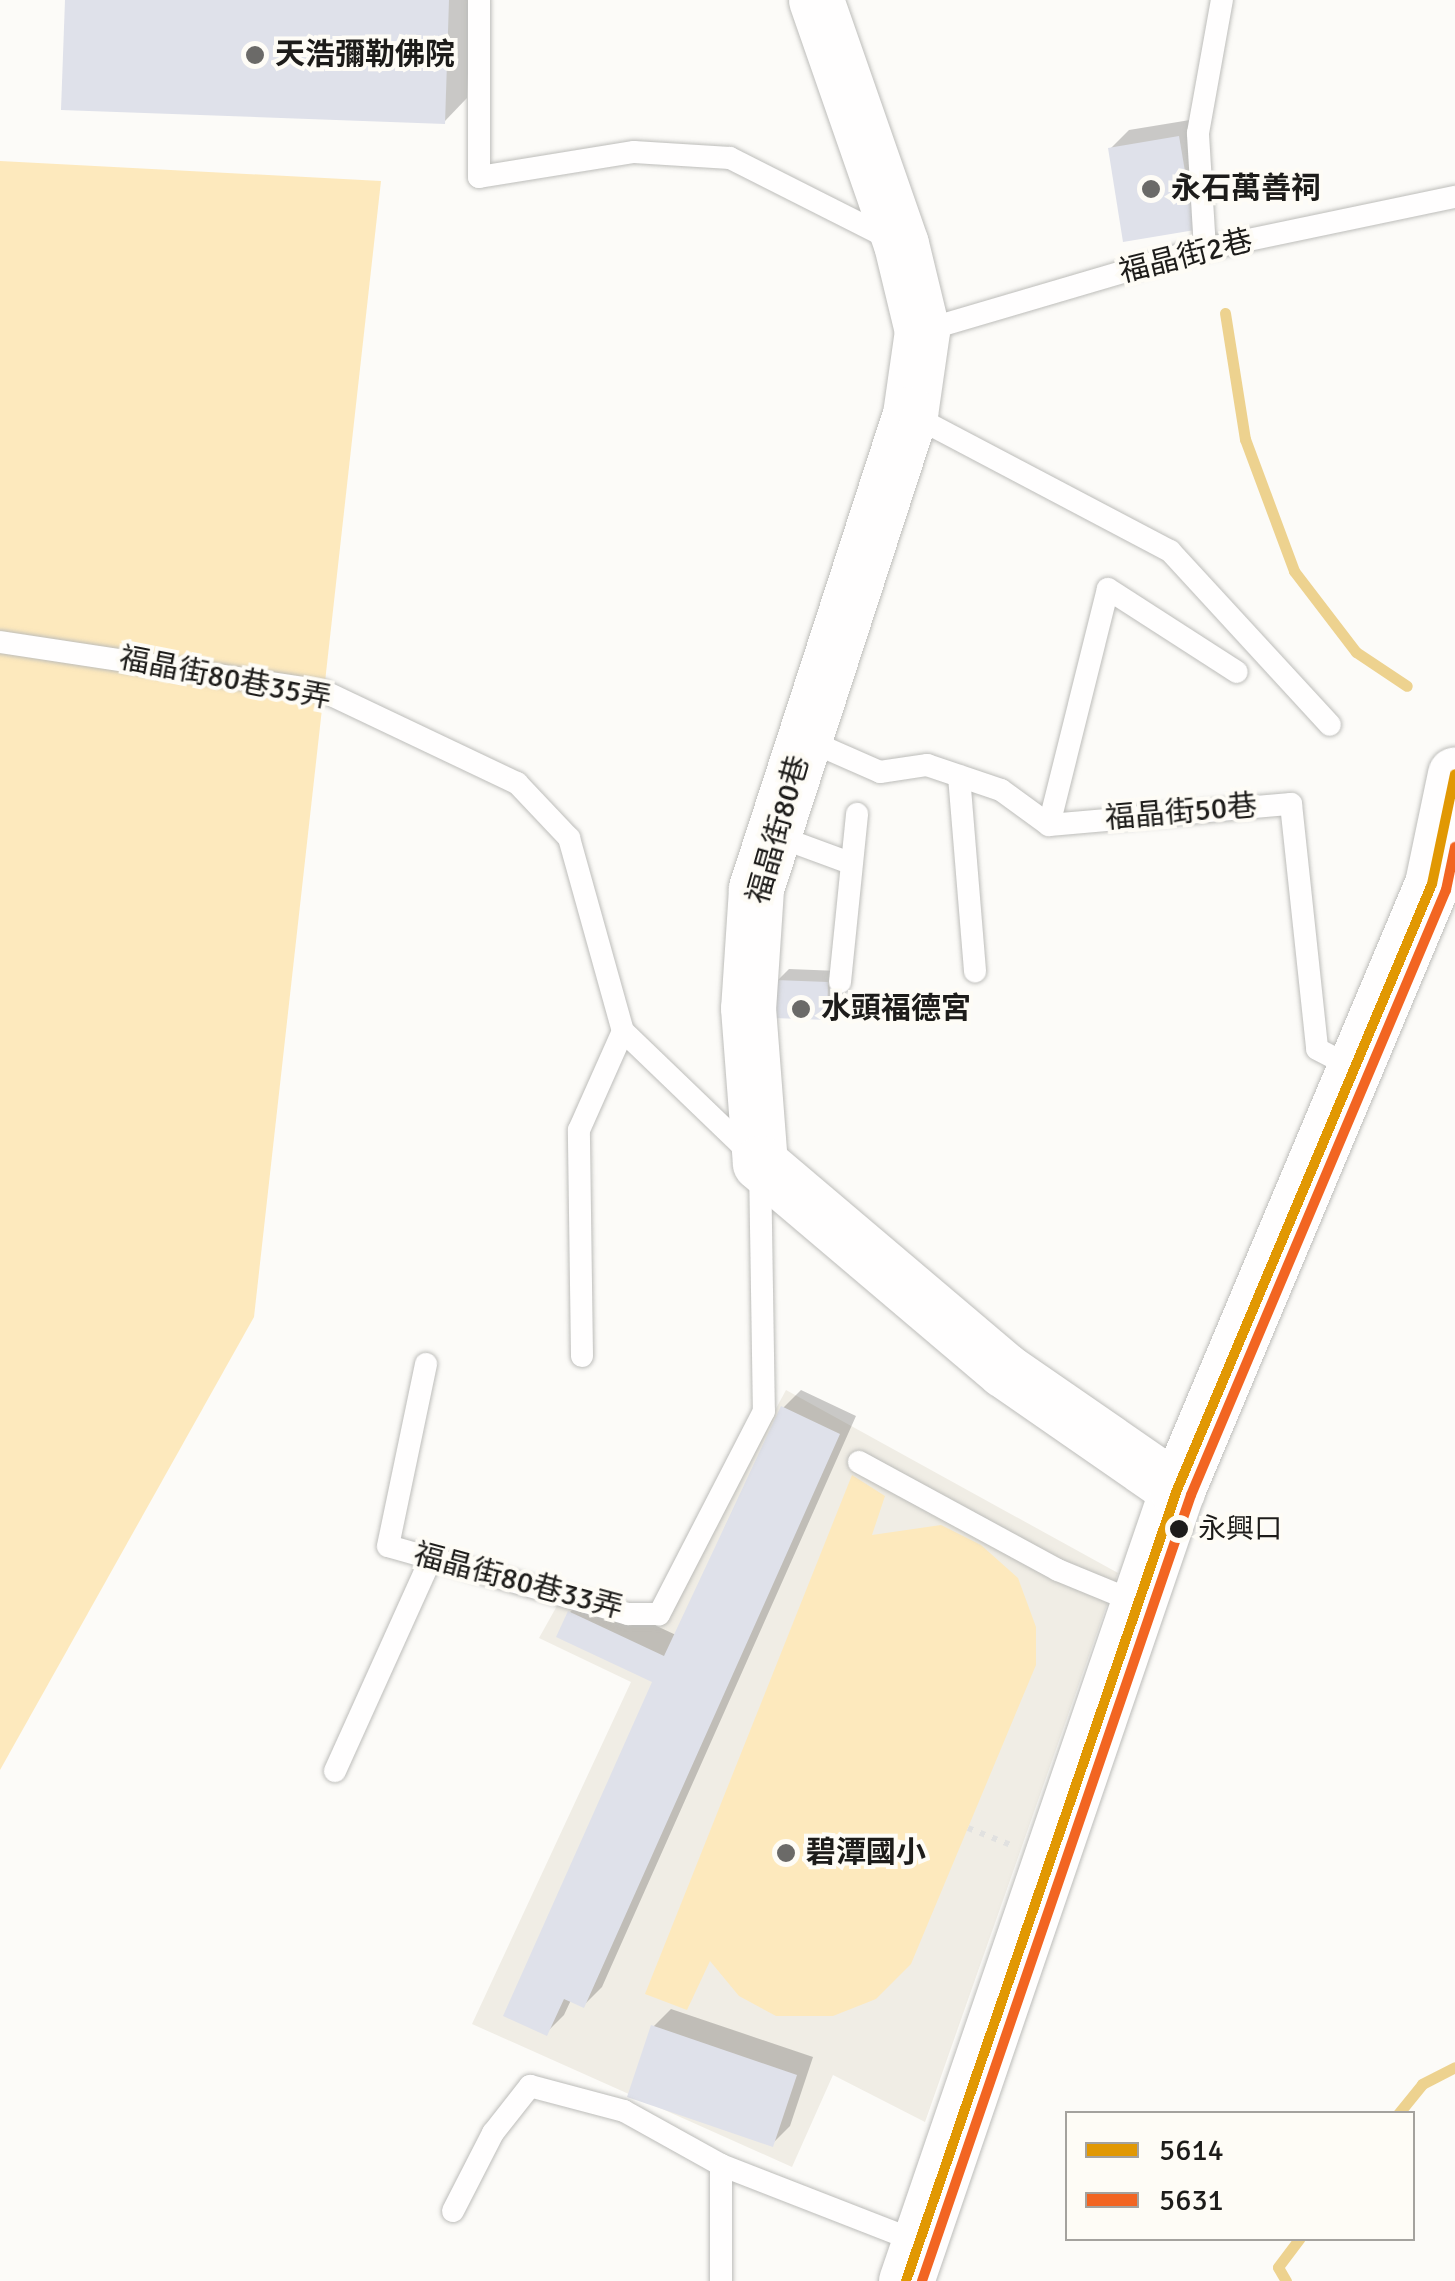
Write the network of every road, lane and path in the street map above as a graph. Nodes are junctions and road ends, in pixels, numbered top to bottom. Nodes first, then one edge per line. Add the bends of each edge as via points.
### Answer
1 (479, 0) edge
2 (816, 0) edge
3 (1222, 0) edge
4 (1455, 198) edge
5 (900, 244) junction
6 (1205, 249) junction
7 (922, 331) junction
8 (910, 414) junction
9 (0, 642) edge
10 (1237, 672) dead end
11 (1330, 724) dead end
12 (806, 739) junction
13 (1455, 774) edge
14 (959, 776) junction
15 (858, 814) dead end
16 (1049, 825) junction
17 (773, 835) junction
18 (850, 863) junction
19 (975, 971) dead end
20 (840, 982) dead end
21 (623, 1031) junction
22 (1354, 1068) junction
23 (760, 1163) junction
24 (582, 1356) dead end
25 (426, 1364) dead end
26 (859, 1462) dead end
27 (1178, 1490) junction
28 (430, 1561) junction
29 (1138, 1603) junction
30 (334, 1771) dead end
31 (968, 1828) dead end
32 (1010, 1844) dead end
33 (722, 2165) junction
34 (454, 2211) dead end
35 (913, 2261) edge
36 (721, 2281) edge

1 - 5 lane via 480,177 634,152 730,158
2 - 5 street, 福晶街80巷
3 - 6 lane via 1198,133
4 - 6 lane, 福晶街2巷
5 - 7 street, 福晶街80巷
6 - 7 lane, 福晶街2巷
7 - 8 street, 福晶街80巷
8 - 11 lane via 1170,551
8 - 12 street, 福晶街80巷
9 - 21 lane, 福晶街80巷35弄 via 323,691 517,783 570,838
10 - 16 lane via 1108,589
12 - 14 lane via 880,772 927,764
12 - 17 street, 福晶街80巷
13 - 22 street via 1432,884
14 - 16 lane via 1002,790
14 - 19 lane
15 - 18 lane
16 - 22 lane, 福晶街50巷 via 1291,804 1317,1049
17 - 18 lane
17 - 23 street, 福晶街80巷 via 756,889 748,1008
18 - 20 lane
21 - 23 lane
21 - 24 lane via 579,1130
22 - 27 street
23 - 27 street via 1004,1370
23 - 28 lane, 福晶街80巷33弄 via 764,1411 659,1614 628,1614
25 - 28 lane, 福晶街80巷33弄 via 388,1546
26 - 29 lane via 1058,1570
27 - 29 street
28 - 30 lane
29 - 35 street
31 - 32 path
33 - 34 lane via 624,2111 530,2086 492,2133
33 - 35 lane
33 - 36 lane

